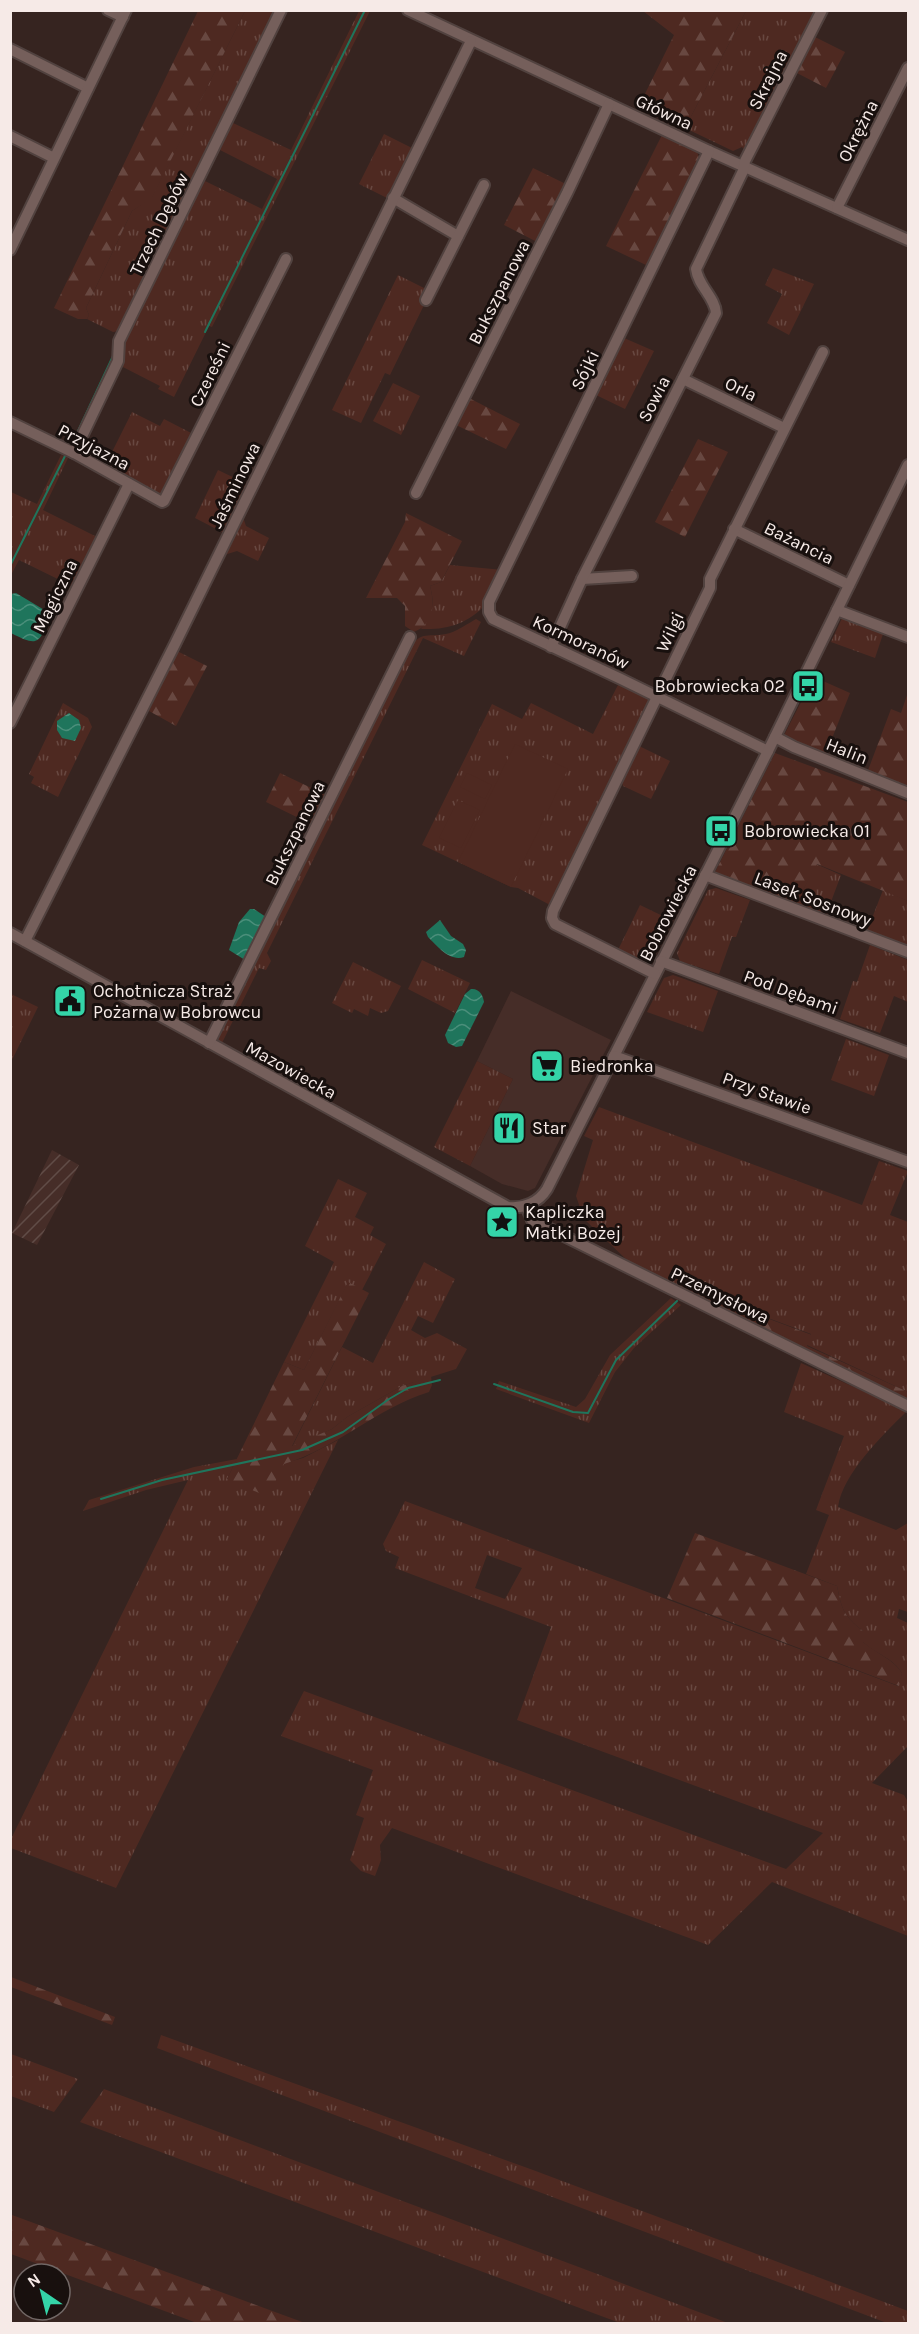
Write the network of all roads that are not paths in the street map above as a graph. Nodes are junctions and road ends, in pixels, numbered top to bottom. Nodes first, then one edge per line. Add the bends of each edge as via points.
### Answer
1 (108, 10) edge
2 (281, 10) edge
3 (408, 10) edge
4 (822, 10) edge
5 (124, 14) edge
6 (471, 41) junction
7 (10, 49) edge
8 (909, 68) edge
9 (88, 88) junction
10 (609, 104) junction
11 (10, 136) edge
12 (709, 151) junction
13 (54, 158) junction
14 (745, 166) junction
15 (484, 185) dead end
16 (393, 198) junction
17 (837, 208) junction
18 (16, 227) edge
19 (458, 236) junction
20 (909, 240) edge
21 (10, 250) edge
22 (286, 259) dead end
23 (426, 300) dead end
24 (823, 352) dead end
25 (683, 379) junction
26 (10, 422) edge
27 (784, 428) junction
28 (74, 453) junction
29 (909, 465) edge
30 (129, 484) junction
31 (897, 488) junction
32 (909, 492) edge
33 (416, 493) dead end
34 (162, 502) joint
35 (734, 530) junction
36 (632, 576) dead end
37 (582, 579) junction
38 (849, 585) junction
39 (489, 602) joint
40 (837, 610) junction
41 (410, 637) dead end
42 (909, 637) edge
43 (551, 647) junction
44 (657, 697) junction
45 (10, 723) edge
46 (775, 737) junction
47 (768, 751) junction
48 (909, 793) edge
49 (705, 875) junction
50 (10, 933) edge
51 (25, 941) junction
52 (909, 952) edge
53 (661, 962) junction
54 (655, 974) junction
55 (209, 1043) junction
56 (909, 1053) edge
57 (614, 1056) junction
58 (909, 1162) edge
59 (526, 1206) junction
60 (909, 1406) edge

1 - 5 street
2 - 28 street, Trzech Dębów via 119,341 118,361
3 - 6 street, Główna
4 - 14 street, Skrajna
5 - 9 street
6 - 10 street, Główna
6 - 16 street, Jaśminowa
7 - 9 street
8 - 17 street, Okrężna
9 - 13 street
10 - 12 street, Główna
10 - 33 street, Bukszpanowa
11 - 13 street
12 - 14 street, Główna
12 - 39 street, Sójki
13 - 18 street
14 - 17 street, Główna
14 - 25 street, Sowia via 696,269 716,313
15 - 19 street
16 - 19 street
16 - 51 street, Jaśminowa
17 - 20 street, Główna
18 - 21 street
19 - 23 street
22 - 34 street, Czereśni
24 - 27 street, Wilgi
25 - 27 street, Orla
25 - 37 street, Sowia
26 - 28 street, Przyjazna
27 - 35 street, Wilgi
28 - 30 street, Przyjazna
29 - 31 street, Bobrowiecka
30 - 34 street, Przyjazna
30 - 45 street, Magiczna
31 - 32 street
31 - 38 street, Bobrowiecka
35 - 38 street, Bażancia
35 - 44 street, Wilgi
36 - 37 street
37 - 43 street, Sowia
38 - 40 street, Bobrowiecka
39 - 43 street, Kormoranów via 493,619
40 - 42 street
40 - 46 street, Bobrowiecka
41 - 55 street, Bukszpanowa
43 - 44 street, Kormoranów
44 - 47 street, Kormoranów
44 - 54 street, Wilgi via 552,918 555,924
46 - 47 street, Bobrowiecka
46 - 48 street, Halin
47 - 49 street, Bobrowiecka
49 - 52 street, Lasek Sosnowy
49 - 53 street, Bobrowiecka
50 - 51 street, Mazowiecka
51 - 55 street, Mazowiecka
53 - 54 street, Bobrowiecka
53 - 56 street, Pod Dębami
54 - 57 street, Bobrowiecka
55 - 59 street, Mazowiecka via 508,1207
57 - 58 street, Przy Stawie
57 - 59 street, Bobrowiecka via 547,1189
59 - 60 street, Przemysłowa via 532,1220

